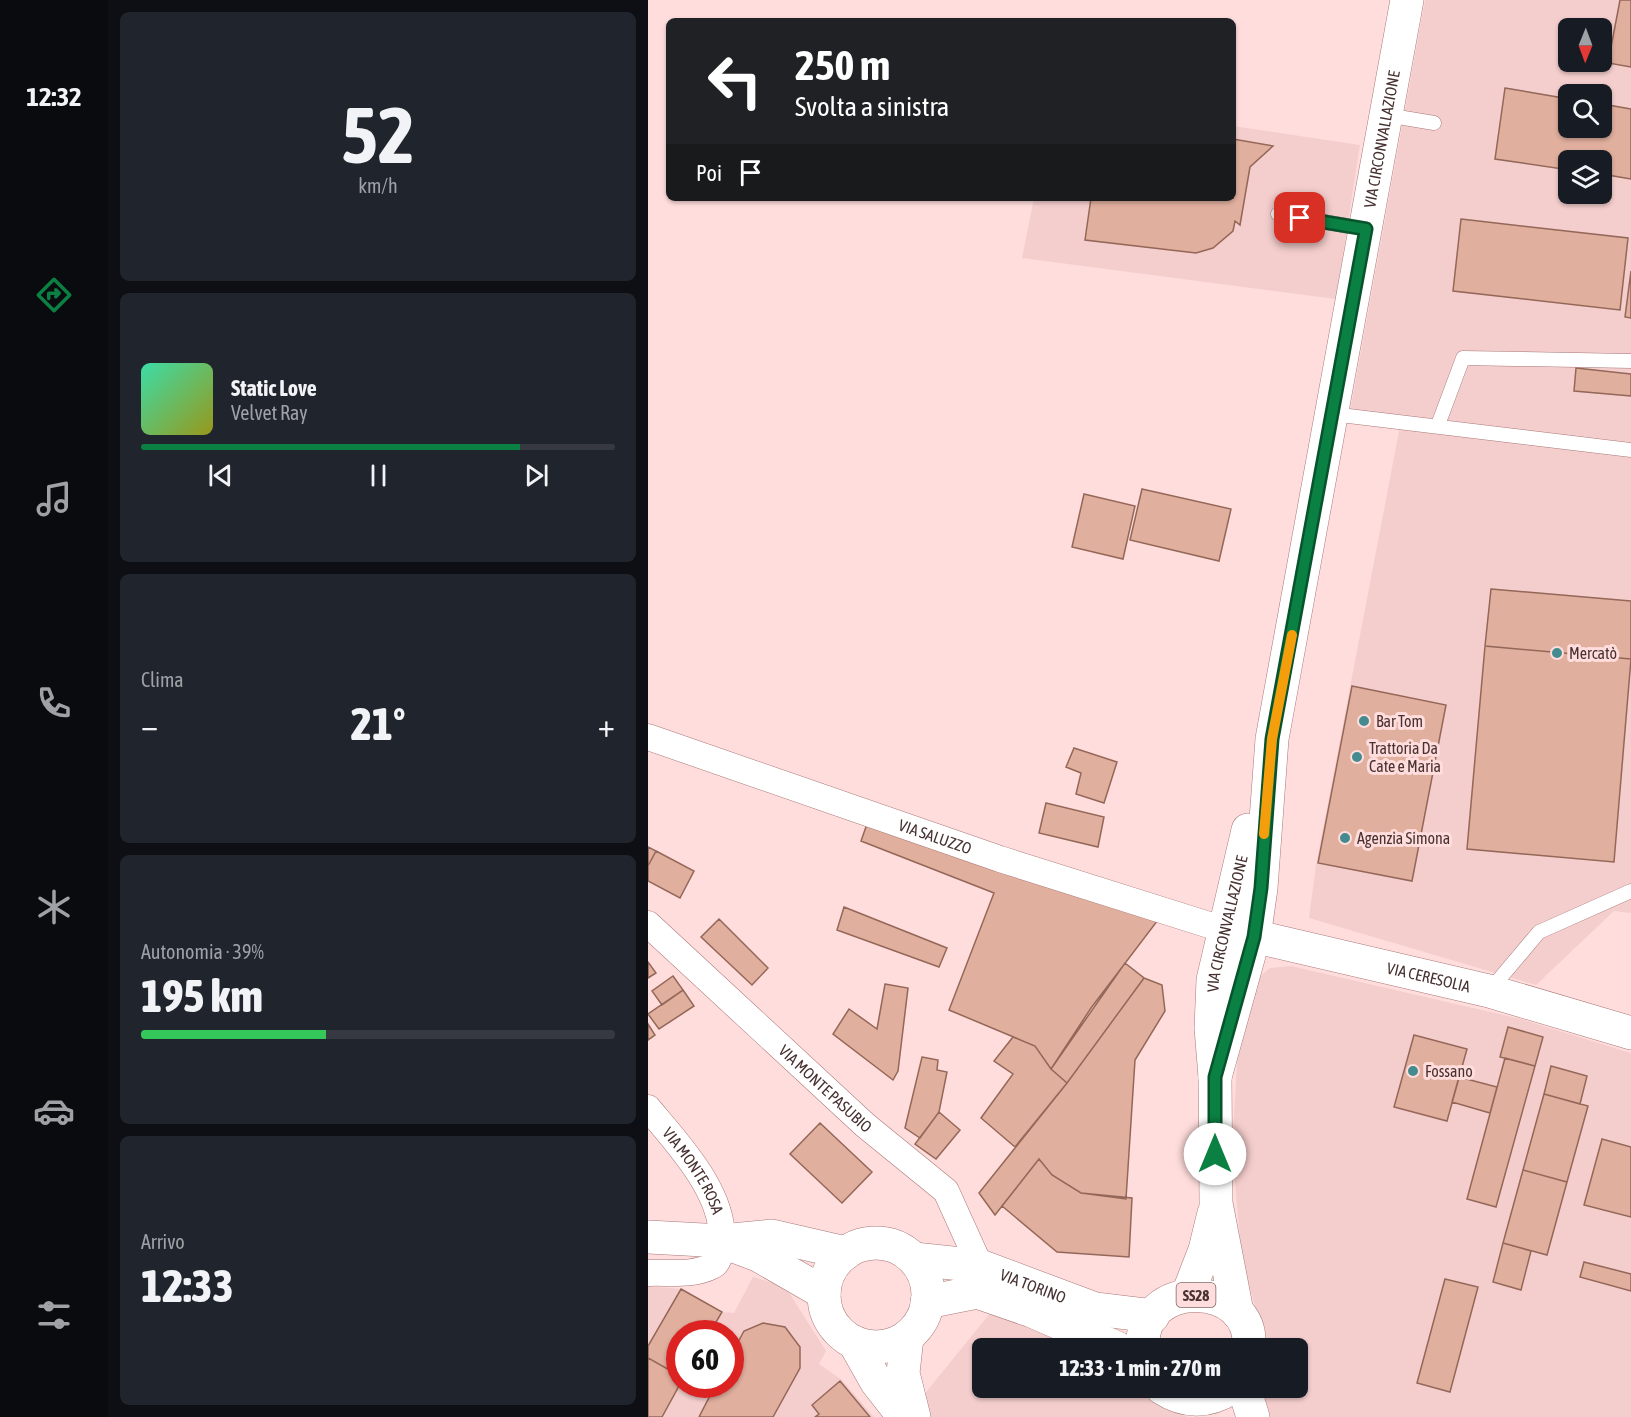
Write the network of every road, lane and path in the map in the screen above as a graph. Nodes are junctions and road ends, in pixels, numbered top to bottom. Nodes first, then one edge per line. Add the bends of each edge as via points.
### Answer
1 (1407, 0) edge
2 (1386, 115) junction
3 (1434, 123) dead end
4 (1278, 214) dead end
5 (1366, 229) junction
6 (1631, 362) edge
7 (1332, 414) junction
8 (1438, 425) junction
9 (1631, 450) edge
10 (648, 737) edge
11 (1631, 891) edge
12 (648, 924) edge
13 (1239, 933) junction
14 (1489, 991) junction
15 (1631, 1032) edge
16 (648, 1108) edge
17 (1216, 1203) junction
18 (648, 1237) edge
19 (722, 1241) junction
20 (846, 1253) junction
21 (914, 1259) junction
22 (980, 1266) junction
23 (648, 1273) edge
24 (824, 1293) junction
25 (1188, 1294) junction
26 (927, 1302) junction
27 (1237, 1312) junction
28 (1153, 1316) junction
29 (907, 1337) junction
30 (1094, 1338) edge
31 (1145, 1338) edge
32 (1248, 1338) edge
33 (854, 1342) junction
34 (1210, 1398) edge
35 (1247, 1398) edge
36 (1185, 1401) edge
37 (904, 1417) edge
38 (914, 1417) edge
39 (1253, 1417) edge

1 - 2 main road, VIA CIRCONVALLAZIONE / SS28
2 - 3 lane
2 - 5 main road, VIA CIRCONVALLAZIONE / SS28
4 - 5 lane
5 - 7 main road, VIA CIRCONVALLAZIONE / SS28
6 - 8 lane via 1463,358
7 - 8 lane
7 - 13 main road, VIA CIRCONVALLAZIONE / SS28 via 1272,739 1261,888
8 - 9 lane
10 - 13 street, VIA SALUZZO via 1000,860
11 - 14 lane via 1539,932
12 - 22 street, VIA MONTE PASUBIO via 865,1125 946,1191
13 - 14 main road, VIA CERESOLIA
13 - 17 main road, VIA CIRCONVALLAZIONE / SS28 via 1215,1077
14 - 15 main road, VIA CERESOLIA
16 - 19 street, VIA MONTE ROSA via 714,1195
17 - 25 main road, VIA CIRCONVALLAZIONE / SS28 via 1205,1250
17 - 27 main road, VIA CIRCONVALLAZIONE / SS28
18 - 19 main road
19 - 20 main road via 772,1236
19 - 23 street via 714,1266 692,1272
19 - 24 main road via 758,1255
20 - 21 main road, VIA TORINO via 874,1243 895,1248
20 - 24 main road via 834,1264
21 - 22 main road, VIA TORINO
21 - 26 main road via 927,1287
22 - 28 main road, VIA TORINO via 1095,1309
24 - 33 main road via 825,1309 832,1323
25 - 27 main road, SS28 via 1223,1301
25 - 28 main road, SS28 via 1162,1306
26 - 29 main road via 924,1316
26 - 30 main road, VIA TORINO via 977,1292
27 - 32 main road, SS28
28 - 31 main road
29 - 33 main road via 881,1347
29 - 38 main road via 903,1373
33 - 37 main road via 876,1381
34 - 36 main road
35 - 39 main road

